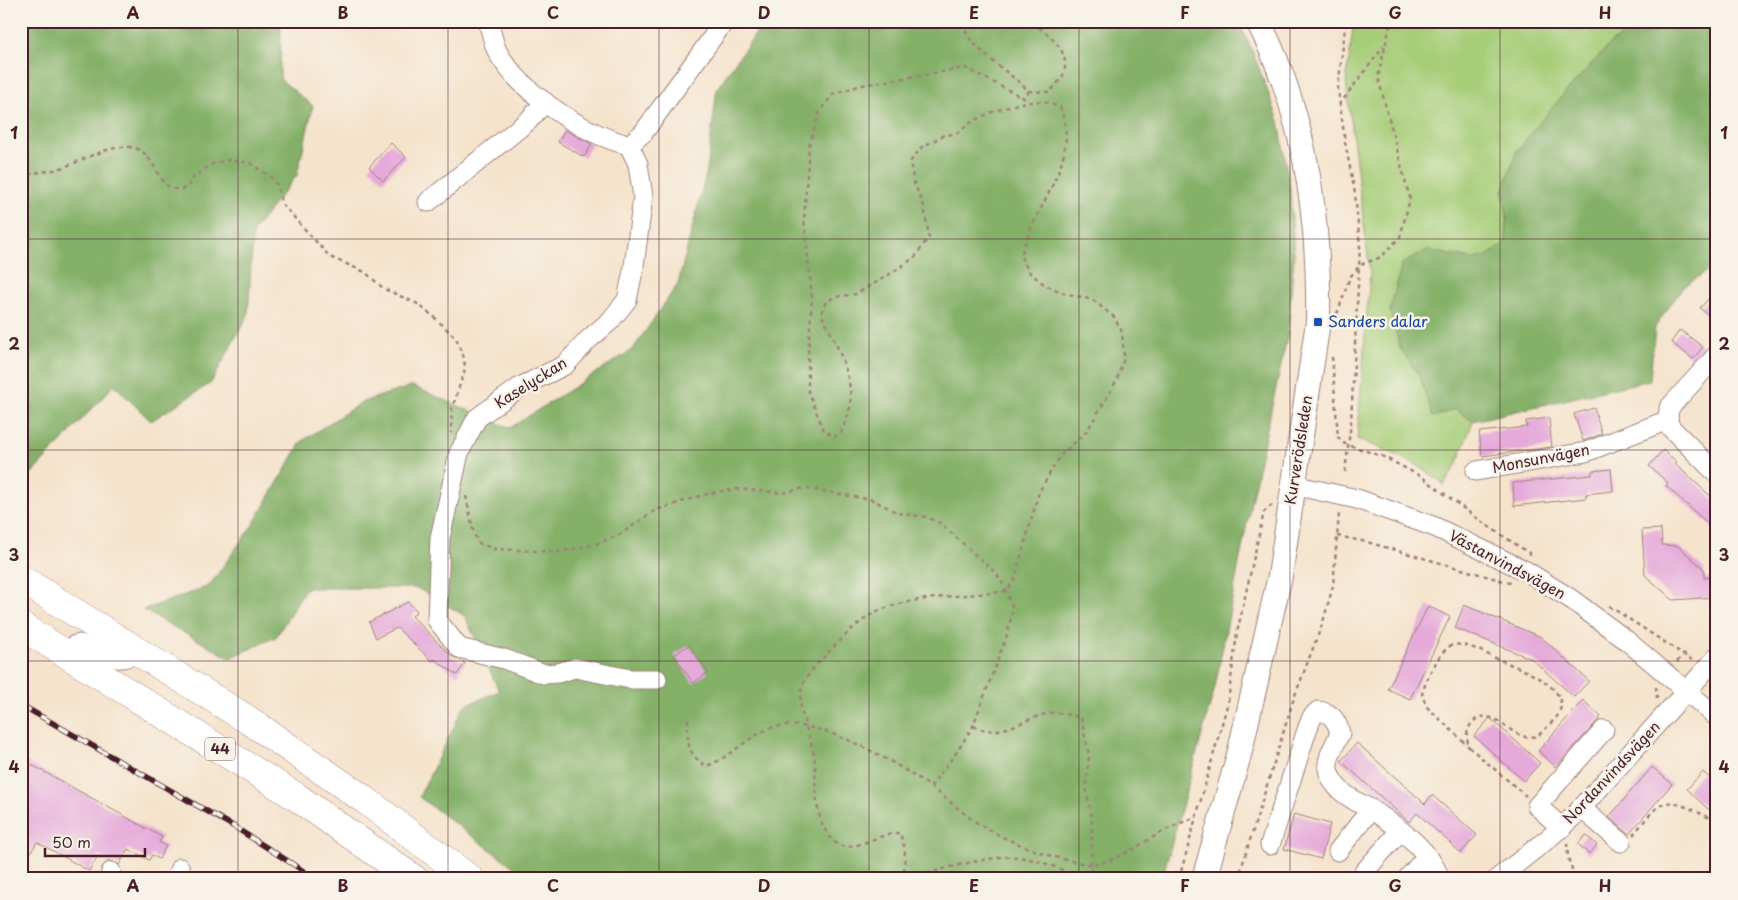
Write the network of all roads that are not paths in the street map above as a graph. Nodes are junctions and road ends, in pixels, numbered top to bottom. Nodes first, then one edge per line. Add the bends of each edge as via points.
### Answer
1 (488, 21) edge
2 (1258, 21) edge
3 (723, 23) dead end
4 (545, 102) junction
5 (629, 145) junction
6 (428, 202) dead end
7 (1717, 355) edge
8 (1668, 420) junction
9 (1476, 471) dead end
10 (1717, 474) edge
11 (1293, 485) junction
12 (21, 579) edge
13 (21, 626) edge
14 (138, 650) junction
15 (69, 654) junction
16 (1717, 657) edge
17 (657, 679) dead end
18 (1687, 691) junction
19 (1717, 717) edge
20 (1604, 730) dead end
21 (1581, 808) junction
22 (1371, 809) junction
23 (1400, 832) junction
24 (1564, 832) junction
25 (1626, 840) road end
26 (1270, 845) dead end
27 (1338, 851) dead end
28 (1427, 856) junction
29 (1364, 872) dead end
30 (414, 879) edge
31 (470, 879) edge
32 (1204, 879) edge
33 (1407, 879) edge
34 (1440, 879) edge
35 (1497, 879) edge

1 - 4 street via 497,51 514,74
2 - 11 main road, Kurverödsleden via 1274,52 1303,147 1319,282 1315,348
3 - 5 street via 644,133
4 - 5 street via 610,140
4 - 6 street via 529,120
5 - 17 street, Kaselyckan via 638,164 643,197 627,300 565,365 520,387 476,418 459,453 440,538 437,620 459,648 504,659 544,674 575,668 630,679
7 - 8 street via 1669,408
8 - 9 street, Monsunvägen via 1586,452
8 - 10 street via 1670,427
11 - 18 street, Västanvindsvägen via 1357,499 1435,527 1526,572 1571,599
11 - 32 main road, Kurverödsleden via 1280,576 1262,660
12 - 14 highway, 44
13 - 15 highway, 44
14 - 15 street via 132,656 115,659 80,644 75,645
14 - 31 highway, 44 via 365,800
15 - 30 highway, 44 via 295,796
16 - 18 street, Nordanvindsvägen
18 - 19 street, Västanvindsvägen
18 - 21 street, Nordanvindsvägen
20 - 24 street via 1537,806
21 - 24 street, Nordanvindsvägen
21 - 25 street
22 - 23 street
22 - 26 street via 1349,797 1331,777 1328,762 1340,733 1330,715 1318,712 1306,730
22 - 27 street
23 - 28 street
23 - 29 street
24 - 35 street, Nordanvindsvägen
28 - 33 street
28 - 34 street via 1437,868

